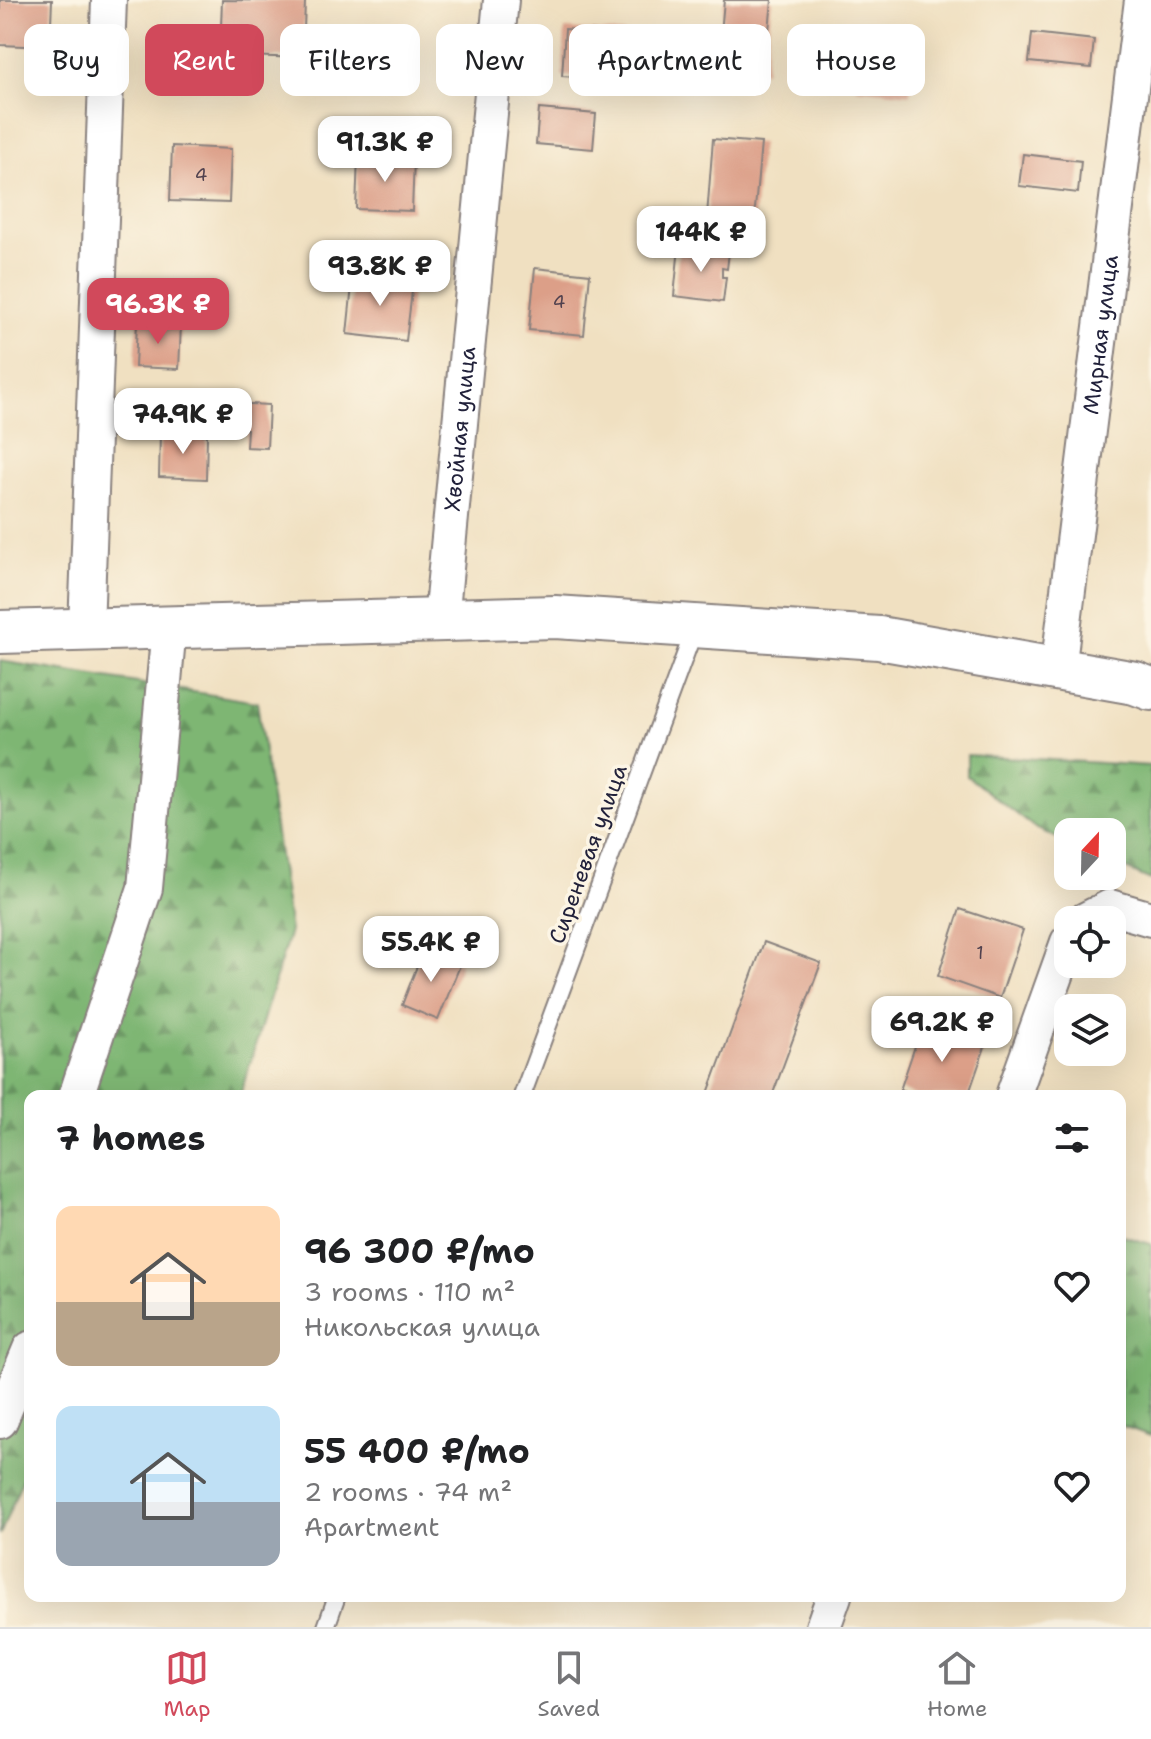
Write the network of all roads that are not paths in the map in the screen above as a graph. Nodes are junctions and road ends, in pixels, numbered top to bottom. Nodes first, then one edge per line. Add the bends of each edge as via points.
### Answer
1 (109, 0) edge
2 (501, 0) edge
3 (1142, 0) edge
4 (441, 620) junction
5 (696, 626) junction
6 (169, 627) junction
7 (86, 629) junction
8 (0, 632) edge
9 (1058, 670) junction
10 (1151, 689) edge
11 (1126, 912) edge
12 (1151, 919) edge
13 (1055, 978) edge
14 (78, 1090) edge
15 (524, 1090) edge
16 (1015, 1090) edge
17 (24, 1363) edge
18 (0, 1421) edge
19 (335, 1602) edge
20 (832, 1602) edge
21 (326, 1627) edge
22 (823, 1627) edge

1 - 7 street
2 - 4 street, Хвойная улица
3 - 9 street, Мирная улица
4 - 5 street via 555,617
4 - 6 street
5 - 9 street via 879,638
5 - 15 lane, Сиреневая улица
6 - 7 street
6 - 14 street via 145,888
7 - 8 street
9 - 10 street
11 - 12 street
13 - 16 street
17 - 18 street
19 - 21 lane
20 - 22 street

